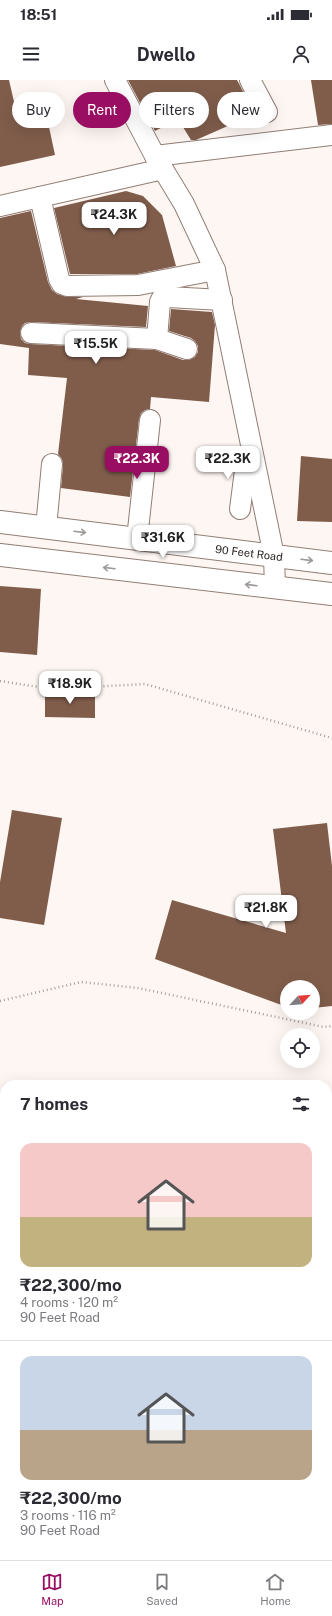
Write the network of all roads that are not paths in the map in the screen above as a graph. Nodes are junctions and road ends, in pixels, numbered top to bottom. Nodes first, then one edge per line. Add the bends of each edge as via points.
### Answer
1 (115, 80) edge
2 (250, 80) edge
3 (256, 92) edge
4 (332, 135) edge
5 (159, 162) junction
6 (40, 197) junction
7 (0, 206) edge
8 (215, 270) junction
9 (222, 300) junction
10 (31, 333) dead end
11 (157, 339) junction
12 (186, 350) dead end
13 (155, 422) dead end
14 (52, 464) dead end
15 (250, 468) junction
16 (240, 509) dead end
17 (2, 522) edge
18 (46, 528) junction
19 (142, 540) junction
20 (0, 547) edge
21 (0, 555) edge
22 (274, 556) junction
23 (332, 563) edge
24 (275, 588) junction
25 (332, 594) edge

1 - 5 street
2 - 3 street
4 - 5 street
5 - 6 street
5 - 8 street via 184,204
6 - 7 street
6 - 8 street via 62,284 138,285
8 - 9 street
9 - 11 street via 162,298
9 - 15 street
10 - 11 street
11 - 12 street
13 - 19 street
14 - 18 street
15 - 16 street
15 - 22 street
17 - 18 main road, 90 Feet Road
17 - 20 main road
18 -> 19 main road, 90 Feet Road
19 - 22 main road, 90 Feet Road
24 -> 21 main road
22 -> 23 main road, 90 Feet Road
22 - 24 street
24 - 25 main road

